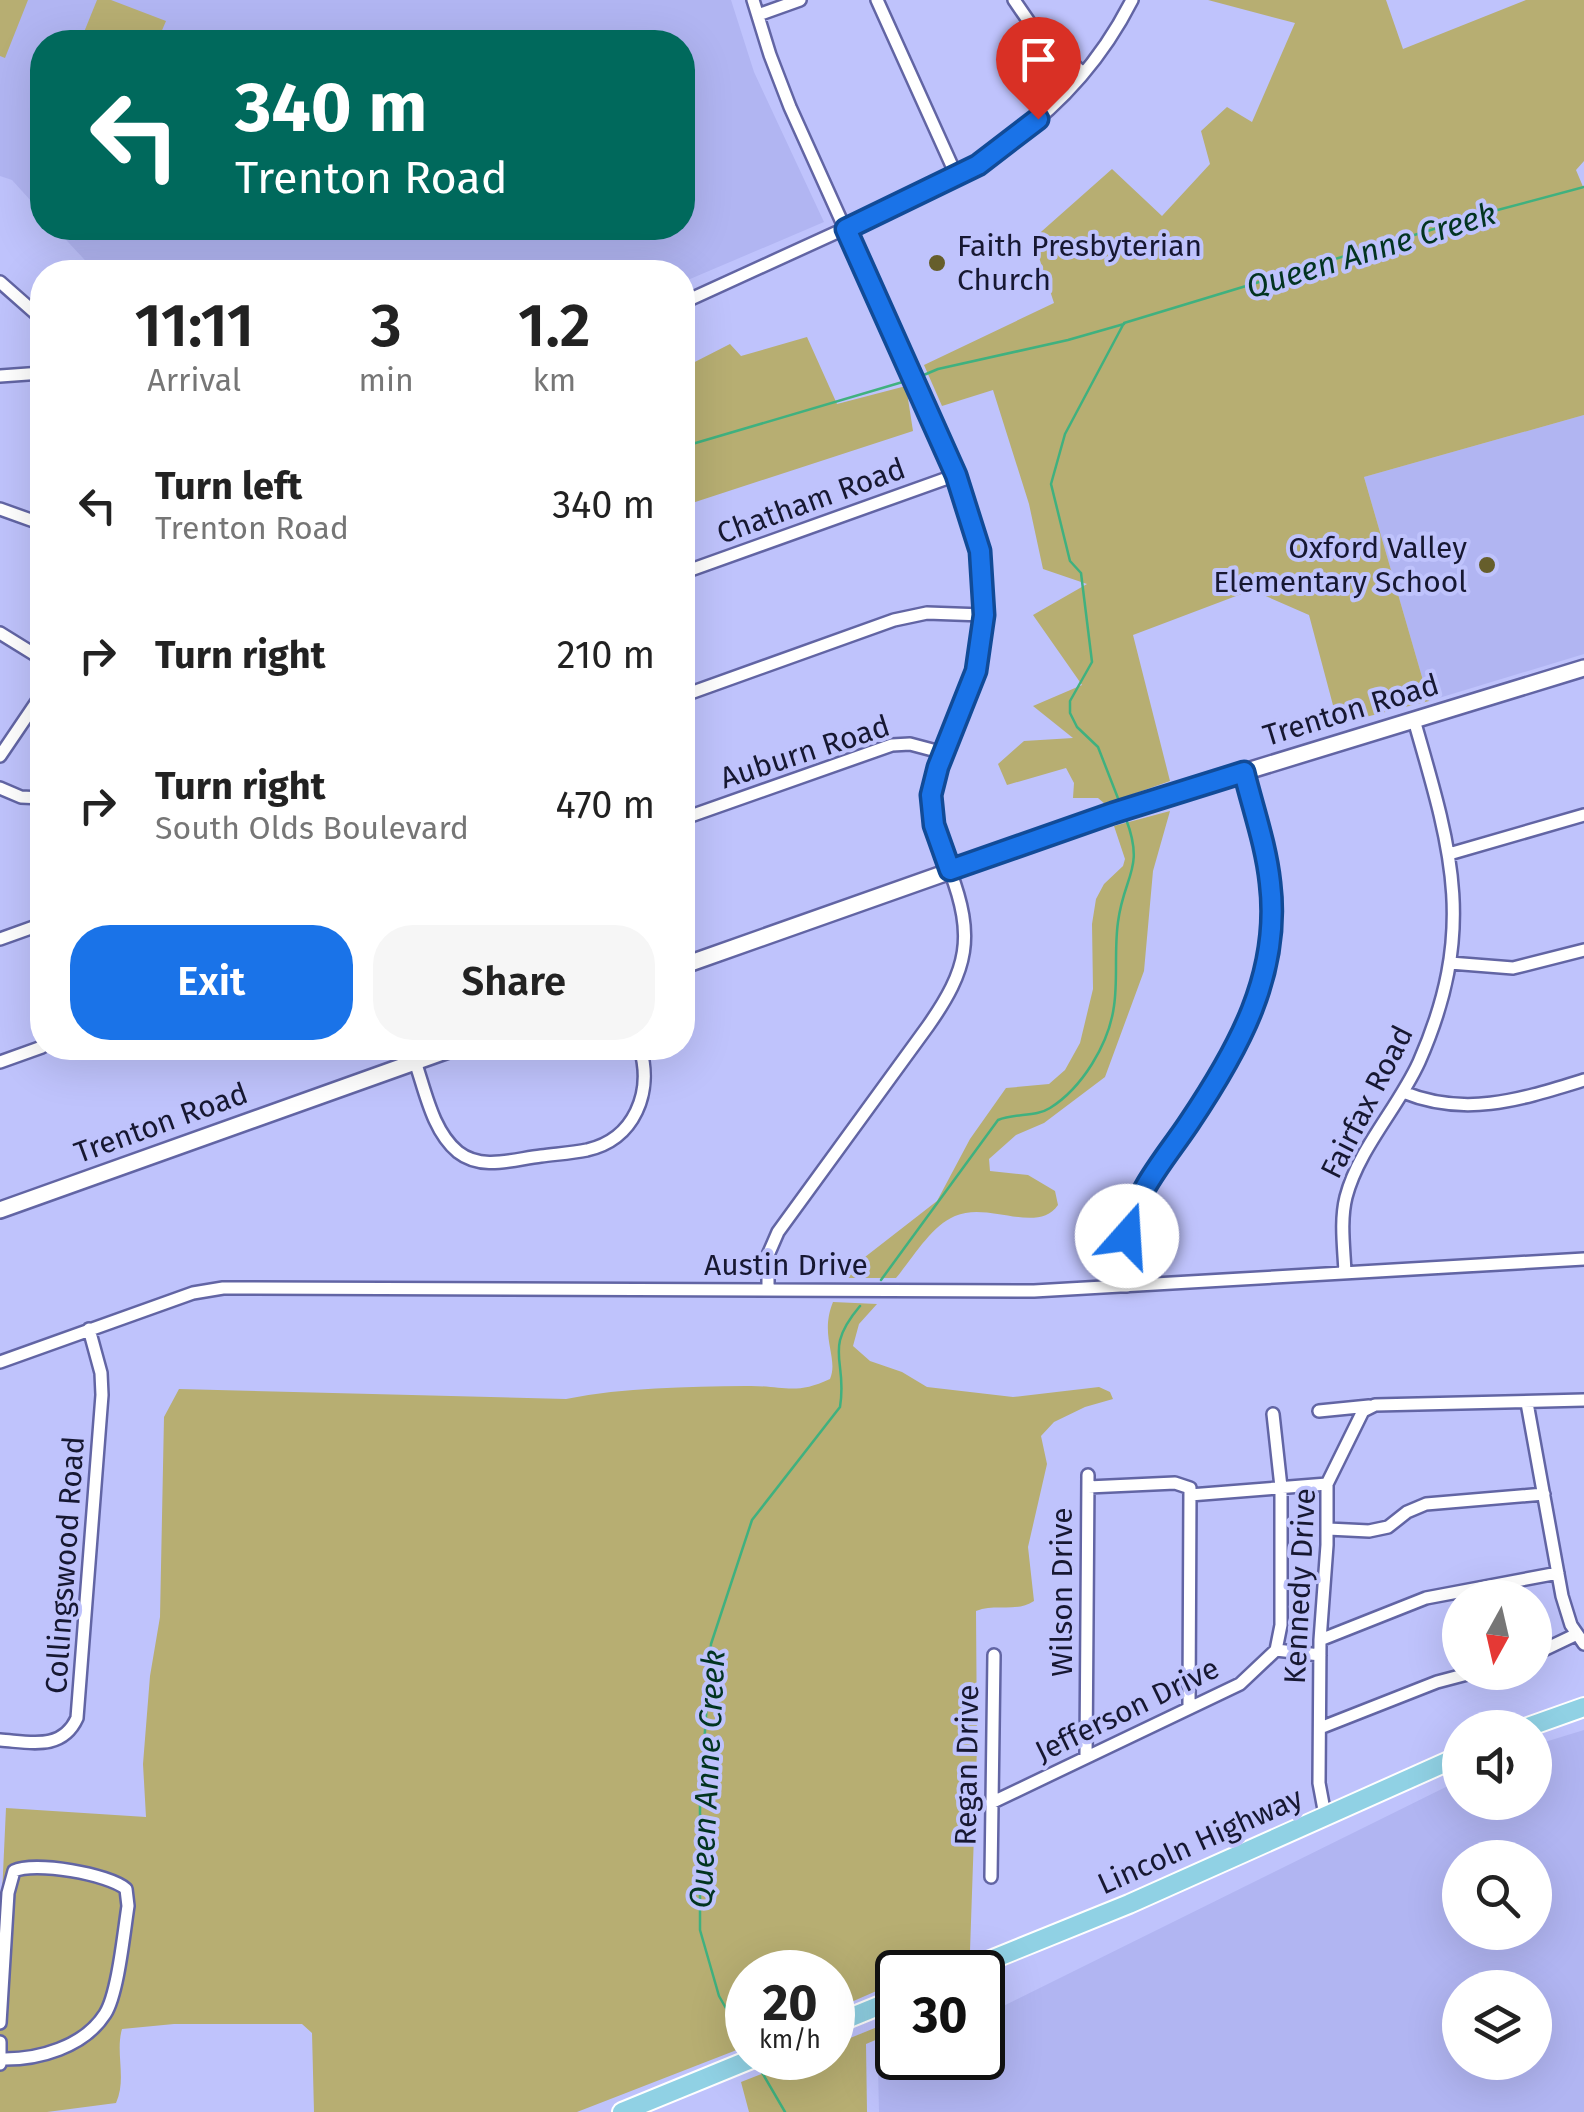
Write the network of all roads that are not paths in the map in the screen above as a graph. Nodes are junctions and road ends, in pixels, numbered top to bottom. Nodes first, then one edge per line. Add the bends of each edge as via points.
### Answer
1 (754, 0) edge
2 (800, 0) edge
3 (877, 0) edge
4 (1014, 0) edge
5 (1132, 0) edge
6 (758, 16) junction
7 (1083, 73) junction
8 (957, 176) junction
9 (846, 229) junction
10 (0, 282) edge
11 (695, 297) edge
12 (30, 308) edge
13 (30, 374) edge
14 (0, 376) edge
15 (956, 475) junction
16 (0, 508) edge
17 (30, 519) edge
18 (695, 568) edge
19 (984, 615) junction
20 (0, 633) edge
21 (30, 652) edge
22 (1584, 668) edge
23 (695, 691) edge
24 (30, 712) edge
25 (1414, 720) junction
26 (944, 753) junction
27 (0, 756) edge
28 (1244, 772) junction
29 (0, 788) edge
30 (30, 797) edge
31 (695, 814) edge
32 (1584, 815) edge
33 (1450, 854) junction
34 (950, 870) junction
35 (30, 928) edge
36 (0, 938) edge
37 (1584, 950) edge
38 (695, 961) edge
39 (1450, 963) junction
40 (30, 1052) edge
41 (397, 1060) edge
42 (415, 1060) edge
43 (643, 1060) edge
44 (0, 1062) edge
45 (1584, 1080) edge
46 (1403, 1092) junction
47 (0, 1210) edge
48 (1584, 1259) edge
49 (1346, 1273) junction
50 (1127, 1286) junction
51 (768, 1290) junction
52 (89, 1330) junction
53 (0, 1362) edge
54 (1584, 1400) edge
55 (1527, 1403) junction
56 (1368, 1406) junction
57 (1318, 1412) dead end
58 (1273, 1414) dead end
59 (1327, 1484) junction
60 (1281, 1487) junction
61 (1544, 1494) junction
62 (1190, 1495) junction
63 (1328, 1529) junction
64 (1558, 1573) junction
65 (1581, 1639) edge
66 (1320, 1640) junction
67 (1552, 1648) edge
68 (1276, 1650) junction
69 (994, 1655) dead end
70 (1320, 1655) junction
71 (1442, 1681) edge
72 (1584, 1706) edge
73 (1189, 1707) junction
74 (1552, 1718) edge
75 (1320, 1728) junction
76 (0, 1740) edge
77 (1086, 1756) junction
78 (1442, 1764) edge
79 (992, 1803) junction
80 (1325, 1815) junction
81 (990, 1876) dead end
82 (1005, 1954) edge
83 (0, 2022) edge
84 (0, 2042) edge
85 (0, 2062) edge
86 (725, 2070) edge
87 (622, 2112) edge

1 - 6 street
2 - 6 street
3 - 8 street
4 - 7 street via 1034,29
5 - 7 street
6 - 9 street via 790,107
7 - 8 street via 1003,148
8 - 9 street
9 - 11 street
9 - 15 street
10 - 12 street
13 - 14 street
15 - 18 street, Chatham Road
15 - 19 street via 980,551
16 - 17 street
19 - 23 street via 894,620
19 - 26 street via 976,671
20 - 21 street
22 - 25 main road, Trenton Road
24 - 27 street
25 - 28 main road, Trenton Road
25 - 33 street, Fairfax Road
26 - 31 street, Auburn Road via 892,745
26 - 34 street via 931,795
28 - 34 main road, Trenton Road
28 - 50 street via 1270,883 1267,963 1238,1045 1136,1205 1127,1236
29 - 30 street
32 - 33 street
33 - 39 street, Fairfax Road
34 - 38 main road, Trenton Road
34 - 51 street via 966,936 956,983 778,1232 768,1255
35 - 36 street
37 - 39 street via 1513,968
39 - 46 street, Fairfax Road via 1432,1028
40 - 44 street
41 - 47 main road, Trenton Road
42 - 43 street via 447,1141 465,1156 493,1162 589,1150 613,1138 640,1106
45 - 46 street via 1483,1106 1443,1105
46 - 49 street, Fairfax Road via 1346,1197
48 - 49 street, Austin Drive
49 - 50 street, Austin Drive
50 - 51 street, Austin Drive
51 - 52 street, Austin Drive via 222,1288
52 - 53 street, Austin Drive
52 - 76 street, Collingswood Road via 102,1395 77,1718 54,1742
54 - 55 street
55 - 56 street
55 - 61 street
56 - 57 street
56 - 59 street, Kennedy Drive
58 - 60 street
59 - 60 street, Wilson Drive
59 - 63 street, Kennedy Drive
60 - 62 street, Wilson Drive
60 - 68 street
61 - 63 street via 1426,1504 1369,1532
61 - 64 street
62 - 73 street
62 - 77 street, Wilson Drive via 1188,1485 1175,1483 1088,1481
63 - 66 street, Kennedy Drive
64 - 65 street via 1566,1612
64 - 66 street via 1426,1598
65 - 67 street
66 - 70 street, Kennedy Drive
68 - 70 street
68 - 73 street, Jefferson Drive via 1240,1684
69 - 79 street, Regan Drive
70 - 75 street, Kennedy Drive
71 - 75 street
72 - 74 main road
73 - 77 street, Jefferson Drive
75 - 80 street, Kennedy Drive
77 - 79 street, Jefferson Drive
78 - 80 main road, Lincoln Highway
79 - 81 street, Regan Drive
80 - 82 main road, Lincoln Highway
83 - 85 street via 14,1871 33,1866 112,1880 126,1889 106,2013 62,2049
84 - 85 street
86 - 87 main road

